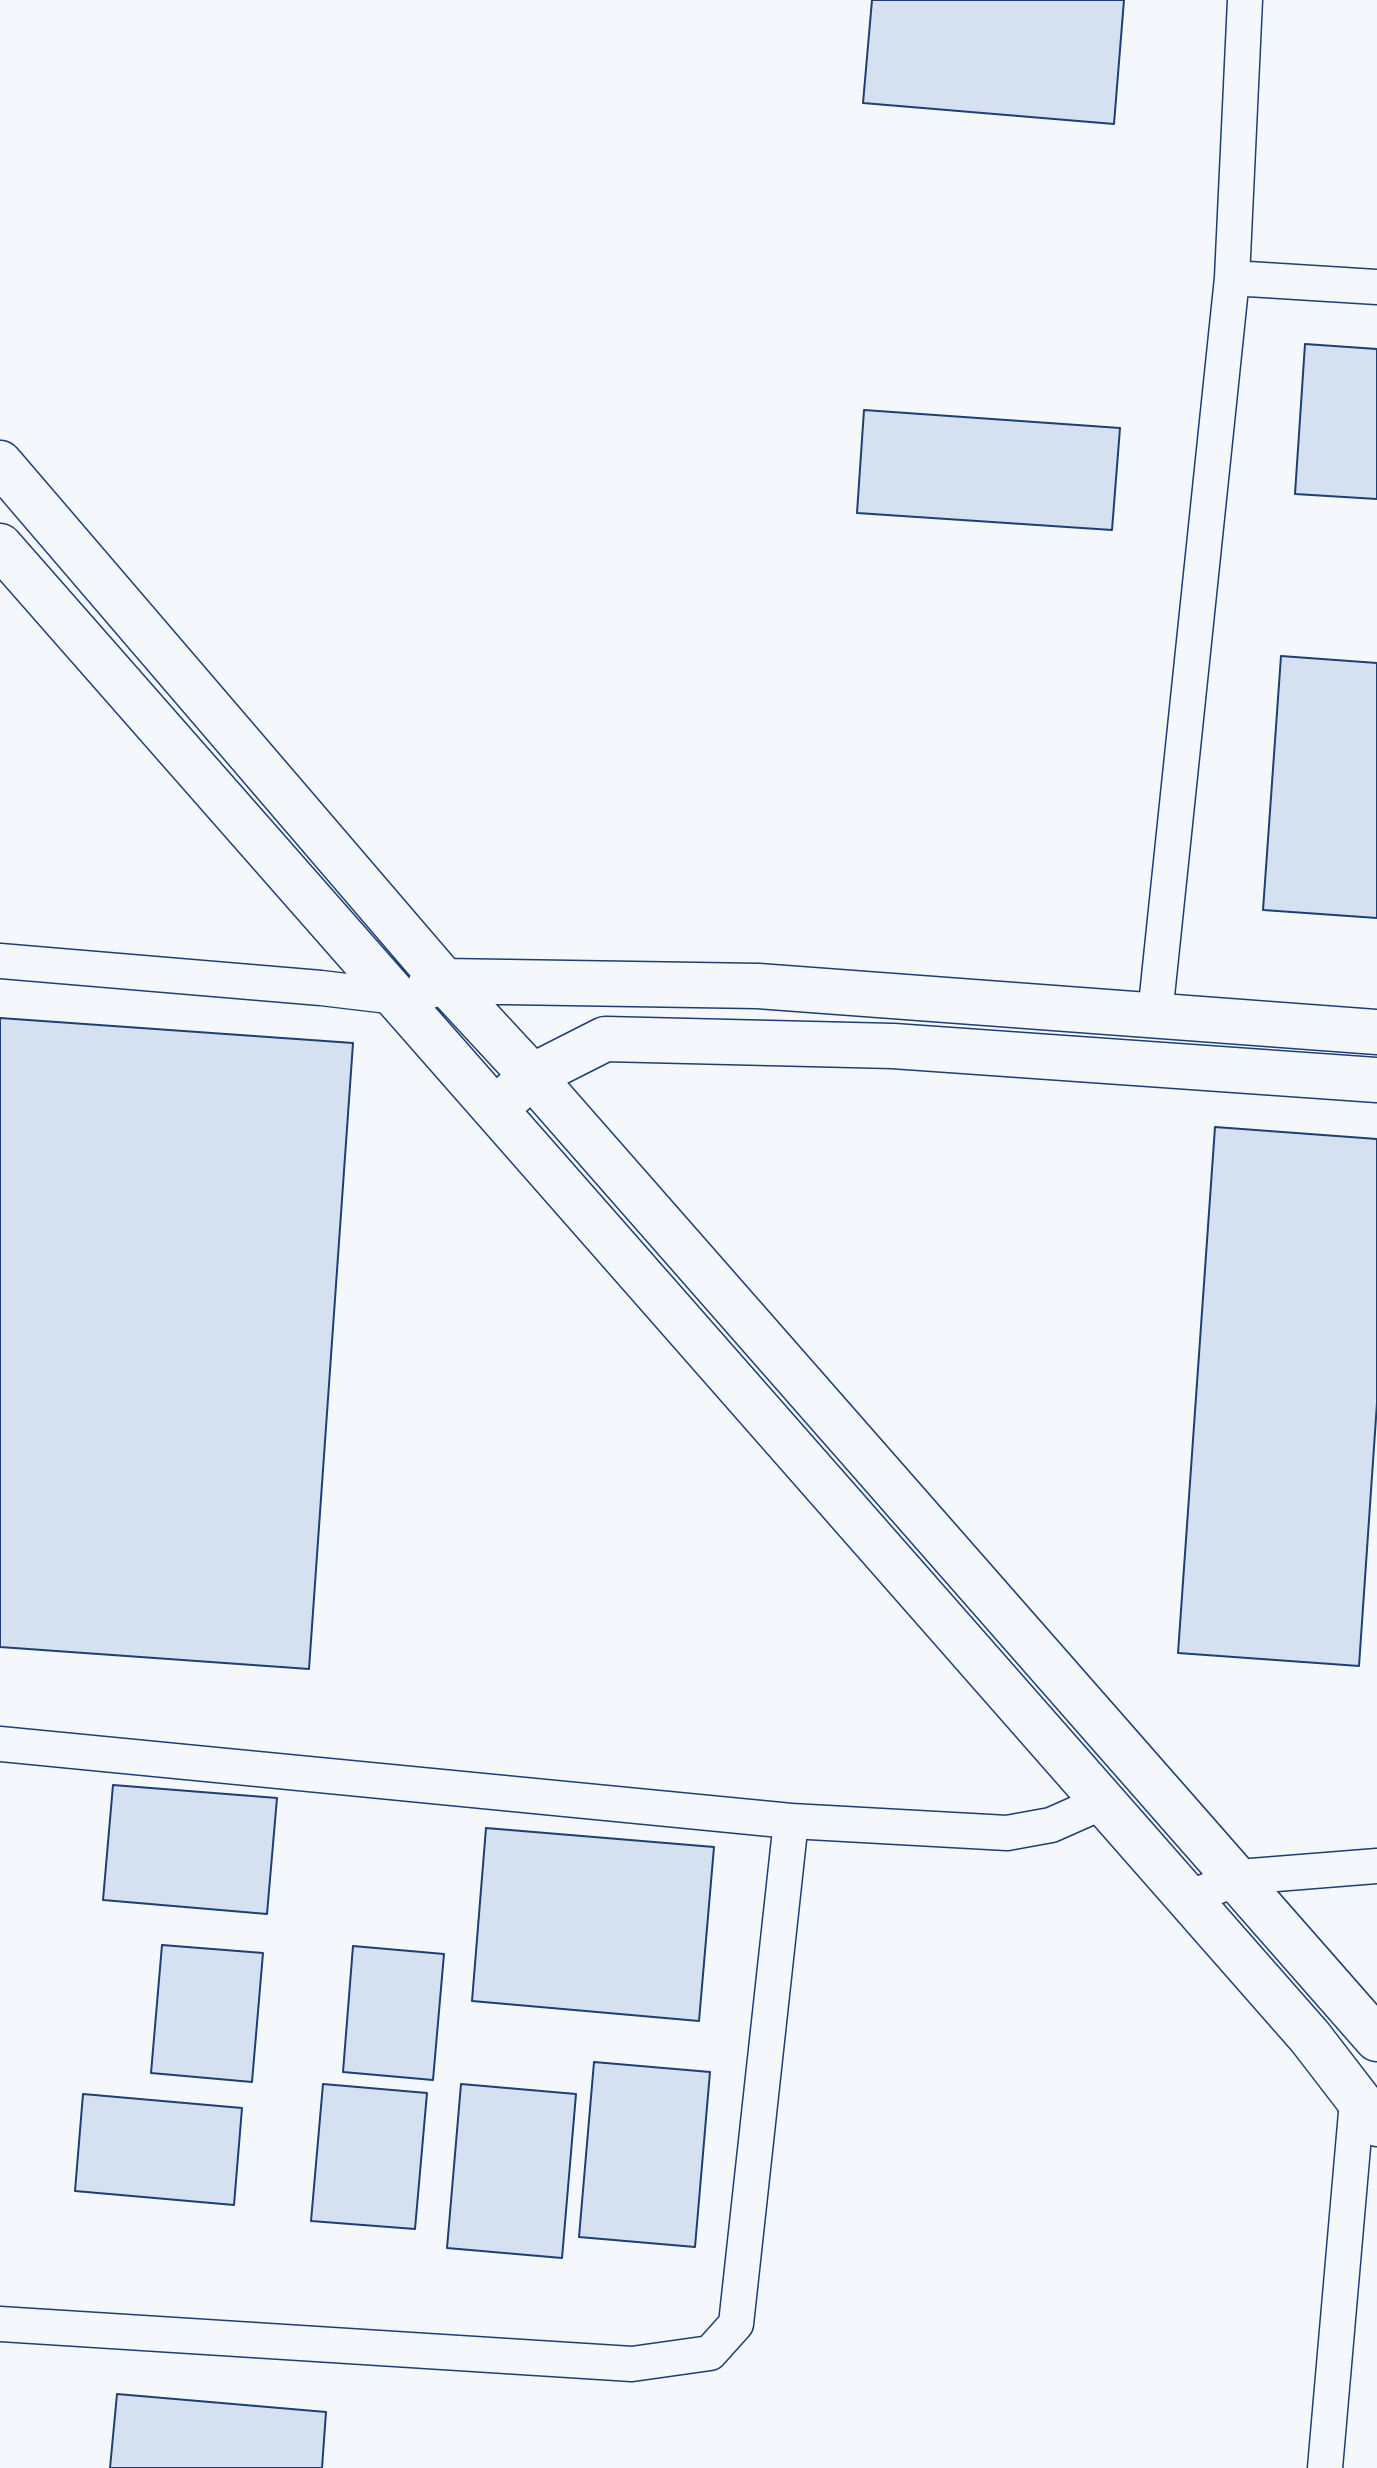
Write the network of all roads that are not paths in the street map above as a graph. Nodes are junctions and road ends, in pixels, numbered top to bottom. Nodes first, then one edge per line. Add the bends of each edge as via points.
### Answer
1 (1245, 0) edge
2 (1232, 278) junction
3 (1377, 287) edge
4 (0, 463) edge
5 (0, 546) edge
6 (0, 961) edge
7 (444, 981) junction
8 (397, 997) junction
9 (1155, 1015) junction
10 (1377, 1032) edge
11 (532, 1076) junction
12 (1377, 1080) edge
13 (495, 1109) junction
14 (0, 1744) edge
15 (1103, 1802) junction
16 (791, 1821) junction
17 (1377, 1866) edge
18 (1237, 1879) junction
19 (1188, 1898) junction
20 (1377, 2039) edge
21 (1367, 2112) edge
22 (0, 2324) edge
23 (1325, 2468) edge

1 - 2 street
2 - 3 street
2 - 9 street
4 - 7 street
5 - 8 street
6 - 8 street
7 - 8 street
7 - 9 street via 758,986
7 - 11 street
8 - 13 street
9 - 10 street
11 - 12 street via 605,1039 893,1046
11 - 13 street
11 - 18 street
13 - 15 street
14 - 16 street
15 - 16 street via 1051,1825 1007,1833
15 - 19 street
16 - 22 street via 736,2324 710,2353 632,2364
17 - 18 street
18 - 19 street
18 - 20 street
19 - 21 street via 1310,2037
21 - 23 street

